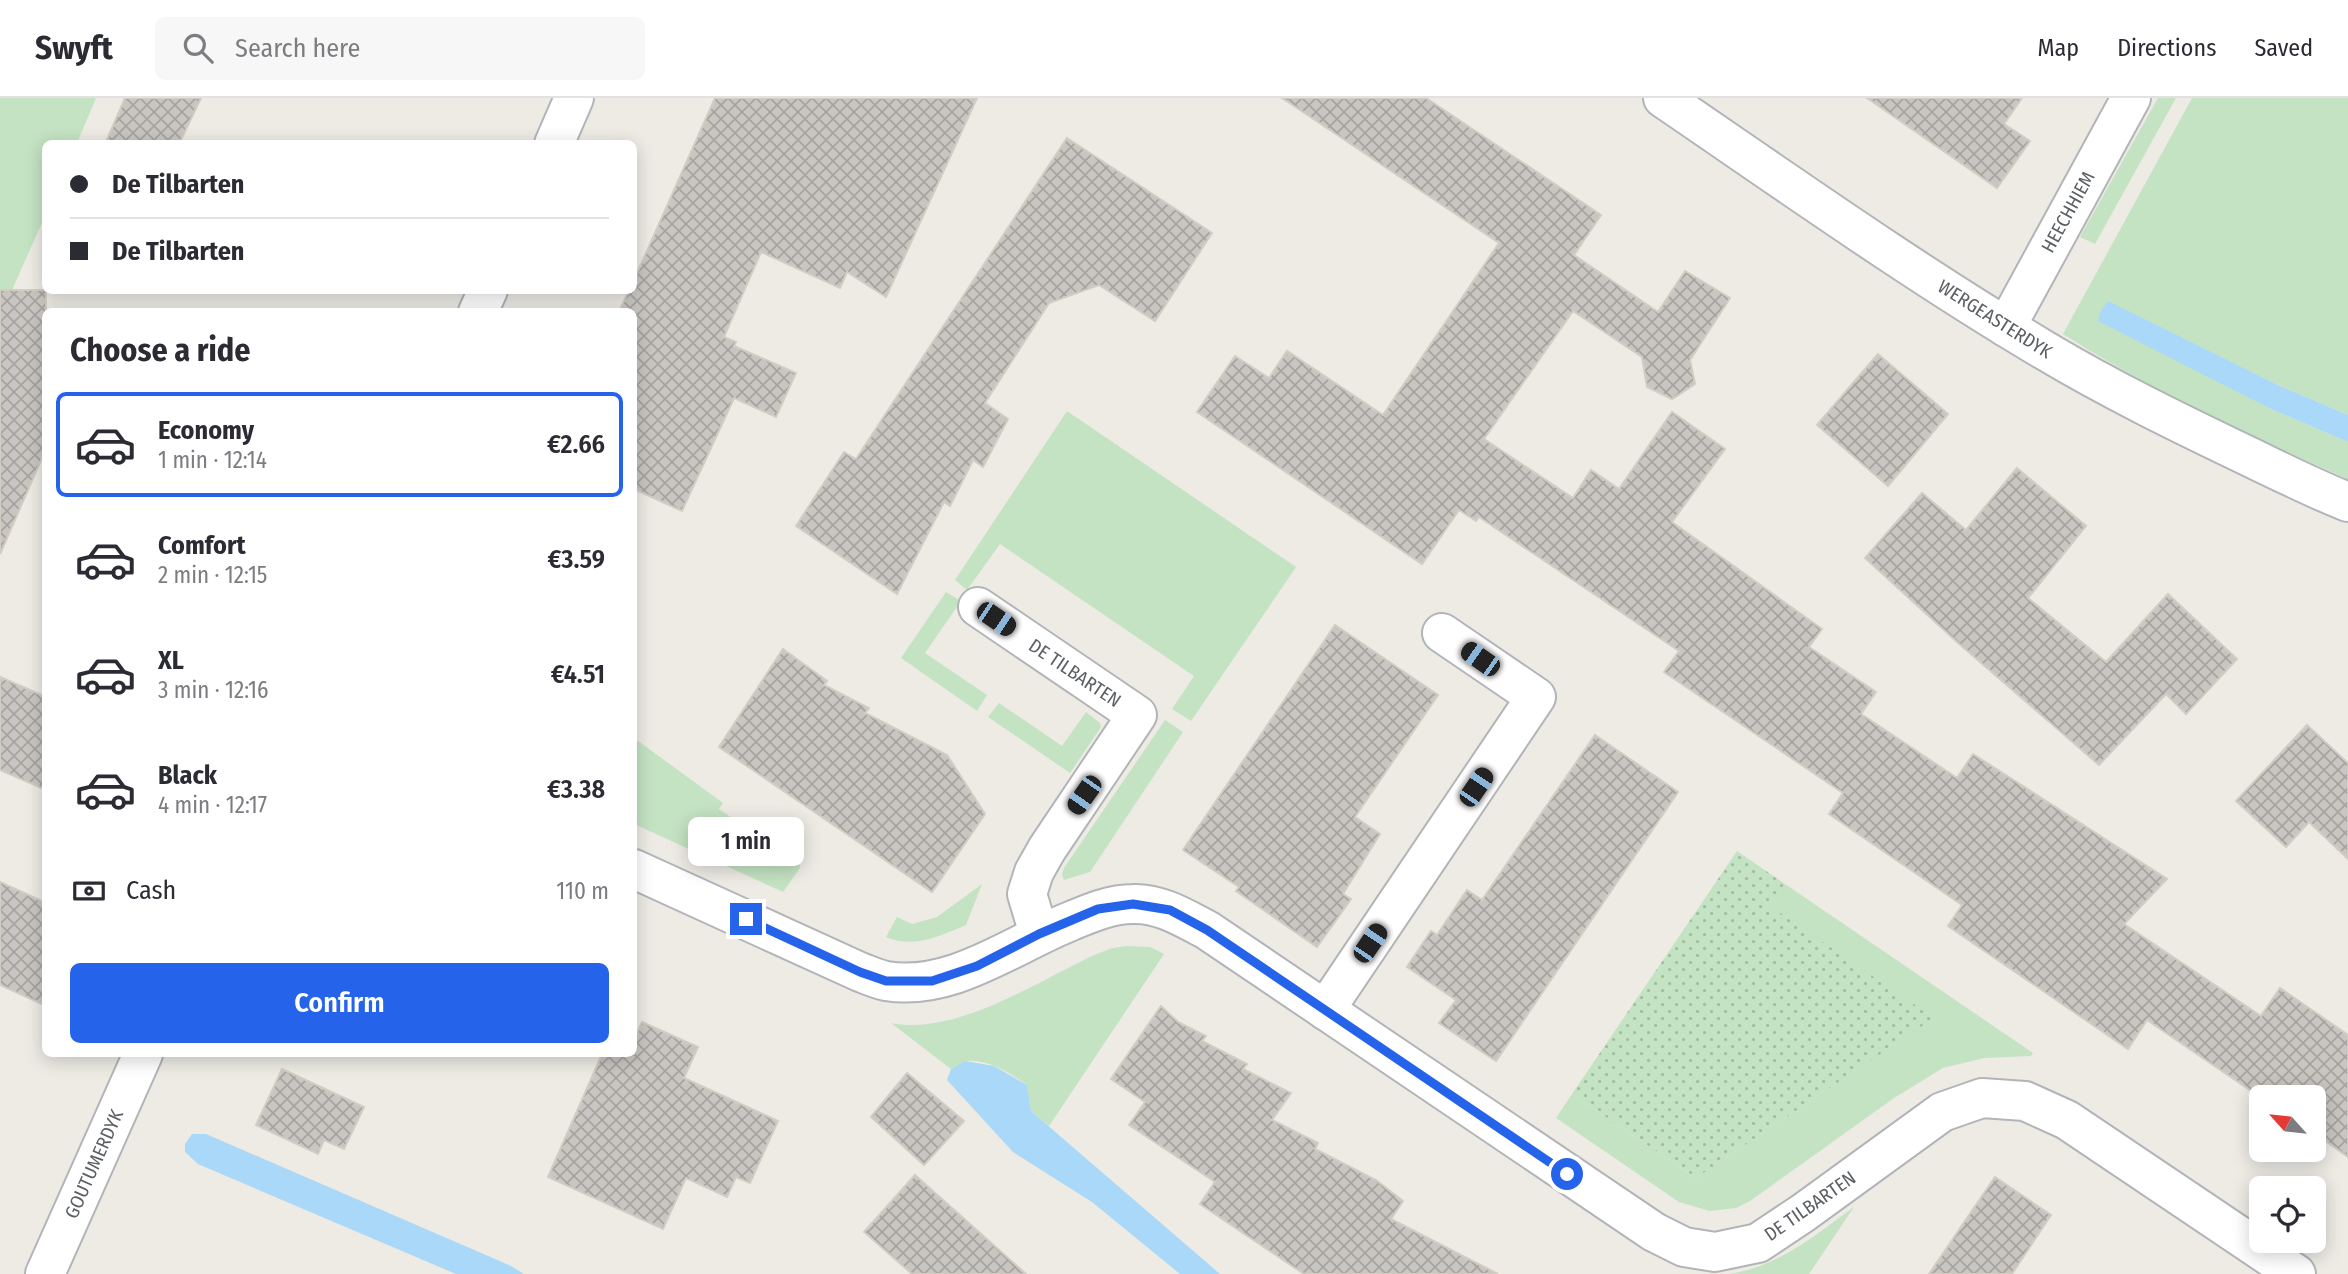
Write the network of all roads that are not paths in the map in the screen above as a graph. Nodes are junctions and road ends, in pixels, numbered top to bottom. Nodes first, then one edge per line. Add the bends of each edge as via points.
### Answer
1 (574, 98) edge
2 (1663, 98) edge
3 (2131, 98) edge
4 (556, 140) edge
5 (2006, 327) junction
6 (2348, 502) edge
7 (978, 607) dead end
8 (1442, 633) dead end
9 (637, 870) edge
10 (1039, 934) junction
11 (1325, 1010) junction
12 (142, 1057) edge
13 (45, 1274) edge
14 (2296, 1274) edge

1 - 4 street
2 - 5 street, WERGEASTERDYK
3 - 5 street, HEECHHIEM
5 - 6 street, WERGEASTERDYK via 2140,403
7 - 10 street, DE TILBARTEN via 1137,715 1034,872 1027,894
8 - 11 street via 1536,697
9 - 10 street, DE TILBARTEN via 886,981 932,981 977,966
10 - 11 street, DE TILBARTEN via 1098,909 1133,904 1170,910
11 - 14 street, DE TILBARTEN via 1654,1232 1684,1247 1716,1252 1758,1243 1941,1112 1982,1098 2025,1101 2067,1120
12 - 13 street, GOUTUMERDYK

